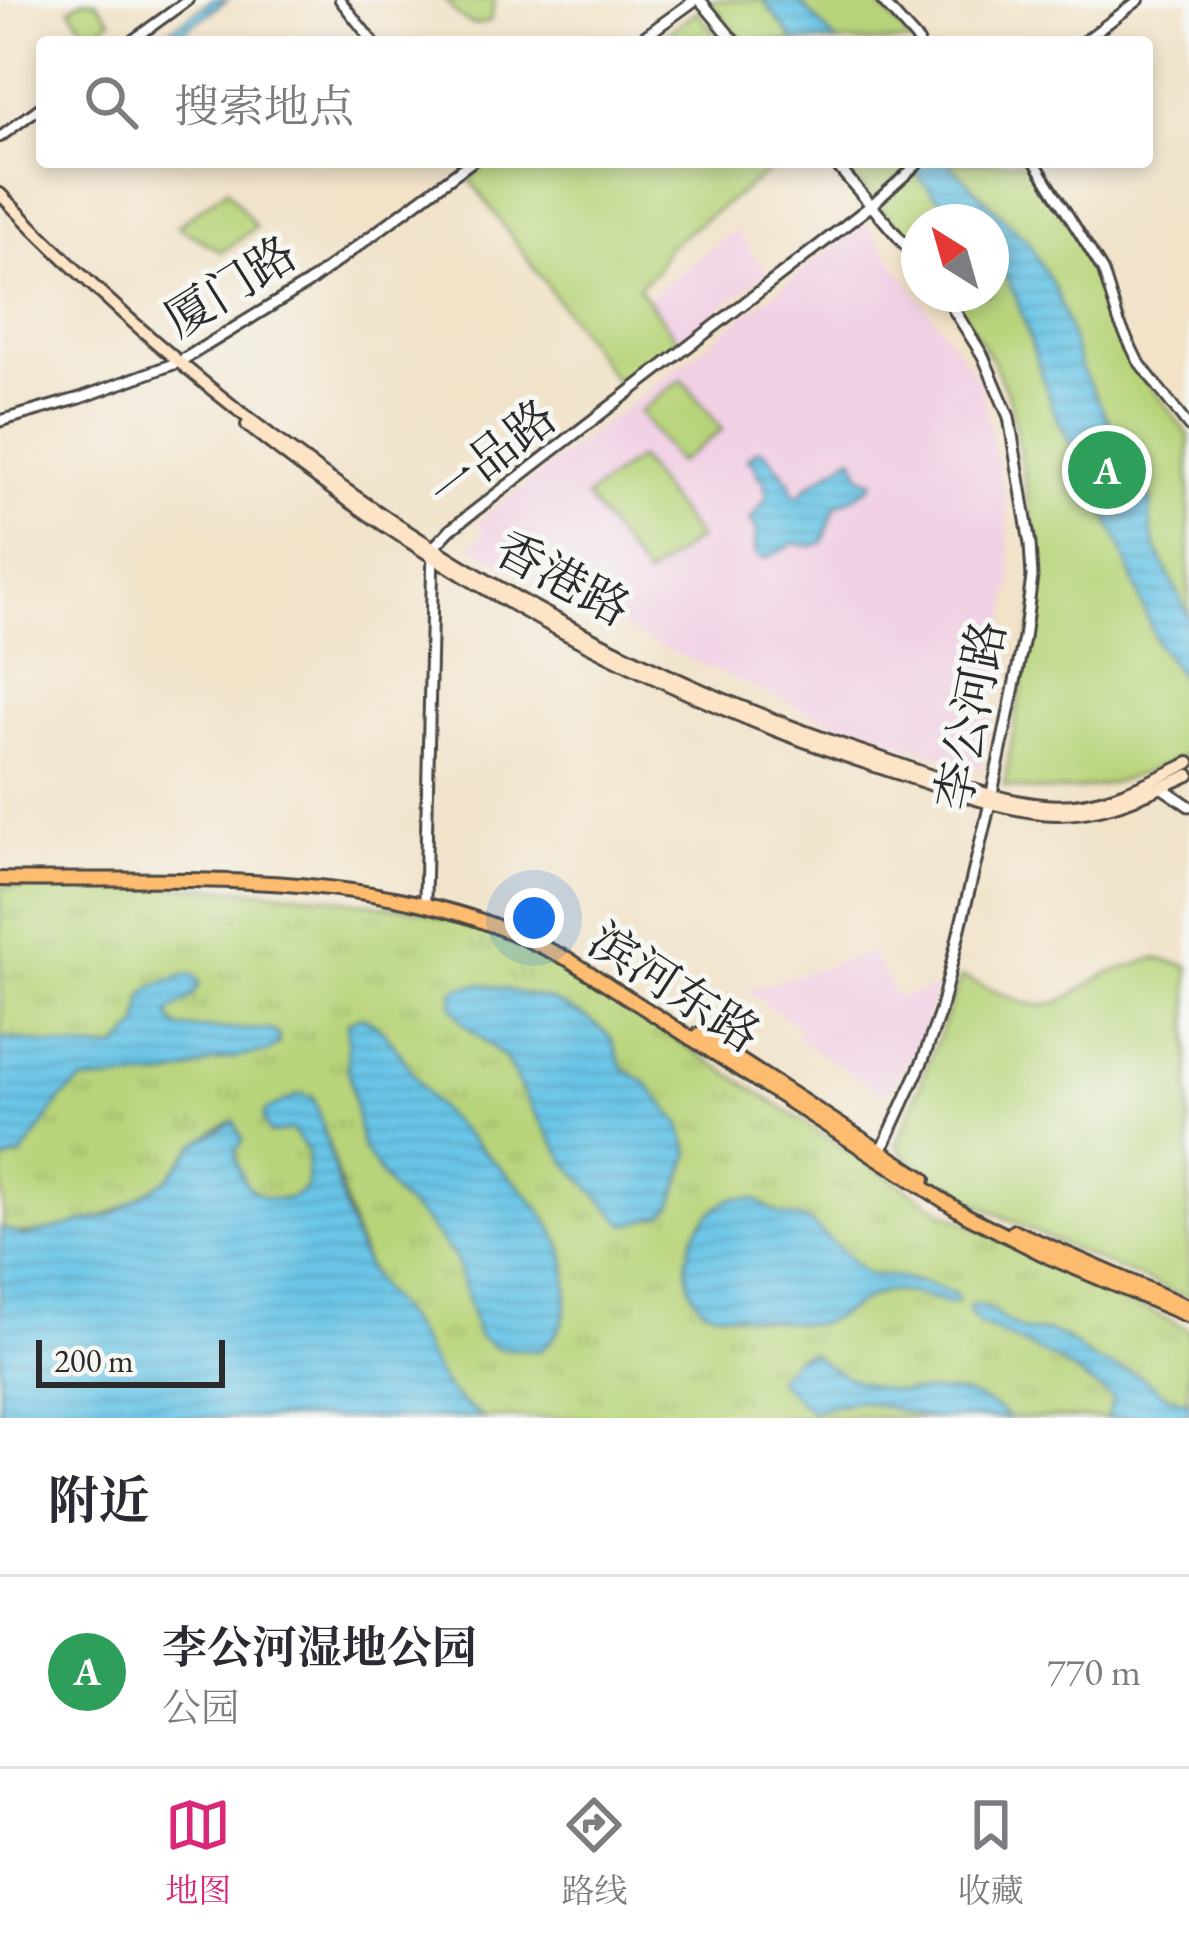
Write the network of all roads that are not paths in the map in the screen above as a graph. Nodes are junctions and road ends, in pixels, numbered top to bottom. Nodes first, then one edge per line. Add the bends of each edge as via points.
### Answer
1 (188, 0) edge
2 (340, 0) edge
3 (698, 0) edge
4 (881, 0) edge
5 (1139, 0) edge
6 (138, 36) edge
7 (368, 36) edge
8 (646, 36) edge
9 (730, 36) edge
10 (914, 36) edge
11 (1091, 36) edge
12 (36, 110) edge
13 (0, 136) edge
14 (462, 168) edge
15 (840, 168) edge
16 (912, 168) edge
17 (1039, 168) edge
18 (0, 194) edge
19 (0, 204) edge
20 (873, 204) junction
21 (901, 239) edge
22 (955, 312) edge
23 (176, 364) junction
24 (0, 421) edge
25 (1189, 427) edge
26 (433, 553) junction
27 (1189, 763) edge
28 (1189, 775) edge
29 (1161, 787) junction
30 (991, 799) junction
31 (1189, 806) edge
32 (0, 876) edge
33 (425, 898) junction
34 (881, 1152) junction
35 (1189, 1307) edge
36 (1189, 1316) edge

1 - 6 street
2 - 7 street
3 - 8 street
3 - 9 street
4 - 10 street
5 - 11 street
12 - 13 street
14 - 23 street, 厦门路 via 308,283
15 - 20 street
16 - 20 street
17 - 25 street via 1103,271 1138,361
18 - 23 main road, 香港路
19 - 23 main road, 香港路
20 - 21 street
20 - 26 street, 一品路 via 450,530
22 - 30 street, 李公河路 via 1009,417 1030,544 1024,638
23 - 24 street, 厦门路
23 - 26 main road, 香港路
26 - 30 main road, 香港路 via 705,691
26 - 33 street, 一品路
27 - 30 main road, 香港路 via 1101,801 1043,806
28 - 29 main road, 香港路
29 - 30 main road, 香港路 via 1088,811 1043,813
29 - 31 street
30 - 34 street, 李公河路 via 940,1012
32 - 33 main road, 滨河东路 via 171,870
32 - 36 main road, 滨河东路 via 328,889 423,904 505,929 568,959 965,1216
33 - 34 main road, 滨河东路 via 571,953
34 - 35 main road, 滨河东路 via 970,1210

